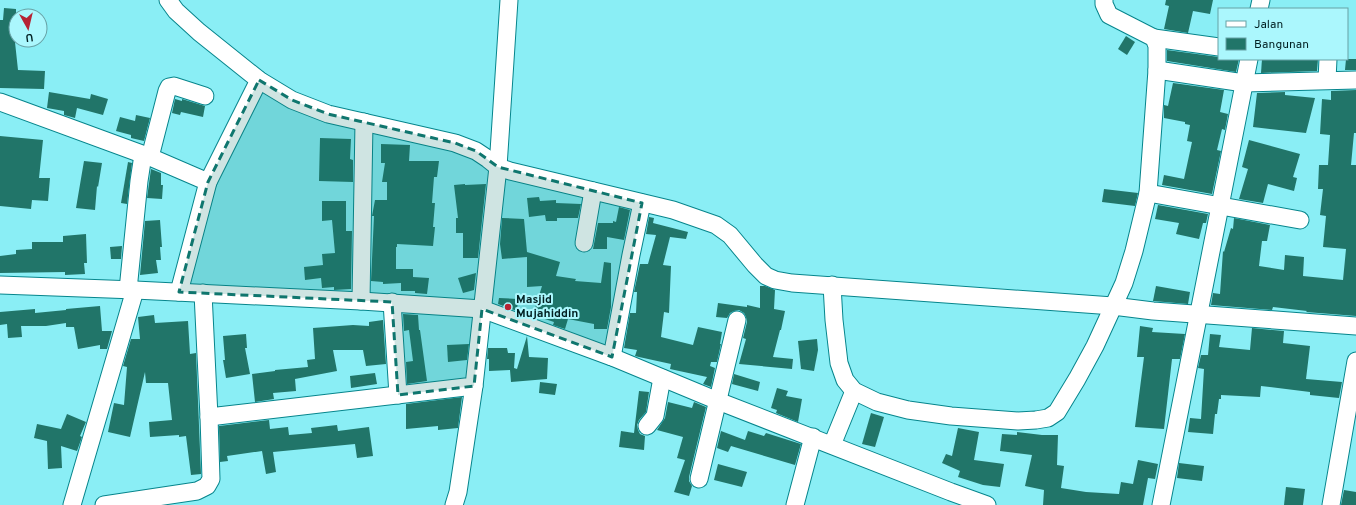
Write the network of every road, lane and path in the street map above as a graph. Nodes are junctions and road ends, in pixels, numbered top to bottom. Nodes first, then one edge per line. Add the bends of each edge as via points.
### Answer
1 (168, 0) edge
2 (509, 0) edge
3 (1104, 0) edge
4 (1154, 38) junction
5 (1218, 47) edge
6 (1249, 60) edge
7 (1328, 60) edge
8 (1157, 70) junction
9 (259, 80) junction
10 (1327, 80) junction
11 (1356, 80) edge
12 (1244, 84) junction
13 (205, 96) dead end
14 (0, 102) edge
15 (364, 122) junction
16 (147, 156) junction
17 (498, 167) junction
18 (208, 182) junction
19 (593, 191) junction
20 (1148, 194) junction
21 (642, 203) junction
22 (1220, 206) junction
23 (1300, 220) dead end
24 (584, 243) dead end
25 (0, 285) edge
26 (832, 285) junction
27 (131, 290) junction
28 (179, 292) junction
29 (203, 293) junction
30 (361, 301) junction
31 (392, 302) junction
32 (1113, 306) junction
33 (482, 309) junction
34 (1198, 314) junction
35 (738, 320) dead end
36 (1356, 326) edge
37 (612, 357) junction
38 (1356, 361) edge
39 (662, 378) junction
40 (474, 386) junction
41 (854, 391) junction
42 (398, 395) junction
43 (718, 401) junction
44 (209, 417) junction
45 (647, 426) dead end
46 (812, 437) junction
47 (832, 445) junction
48 (699, 479) dead end
49 (950, 499) edge
50 (72, 505) edge
51 (104, 505) edge
52 (454, 505) edge
53 (795, 505) edge
54 (987, 505) edge
55 (1161, 505) edge
56 (1331, 505) edge

1 - 9 street via 199,32
2 - 17 street
3 - 4 street via 1109,15
4 - 5 street
4 - 8 street via 1157,46
6 - 12 street
7 - 10 street
8 - 12 street
8 - 20 street
9 - 15 street via 292,100 328,114
9 - 18 street
10 - 11 street
10 - 12 street
12 - 22 street
13 - 16 street via 174,86 169,87
14 - 16 street
15 - 17 street via 455,143 476,151
15 - 30 street
16 - 18 street
16 - 27 street via 138,188
17 - 19 street
17 - 33 street
18 - 28 street
19 - 21 street
19 - 24 street
20 - 22 street
20 - 32 street via 1134,251
21 - 26 street via 673,210 716,225 730,235 766,276 775,280
21 - 37 street
22 - 23 street
22 - 34 street
25 - 27 street
26 - 32 street
26 - 41 street via 838,363 845,380
27 - 28 street
27 - 50 street
28 - 29 street
29 - 30 street
29 - 44 street
30 - 31 street
31 - 33 street
31 - 42 street
32 - 34 street
32 - 41 street via 1064,403 1048,418 1018,421 951,416 908,410 877,402
33 - 37 street
33 - 40 street
34 - 36 street
34 - 55 street
35 - 43 street
37 - 39 street
38 - 56 street
39 - 43 street
39 - 45 street via 655,416
40 - 42 street
40 - 52 street
41 - 47 street
42 - 44 street
43 - 46 street
43 - 48 street
44 - 51 street via 211,479 207,486 197,491
46 - 47 street
46 - 53 street
47 - 49 street
49 - 54 street

